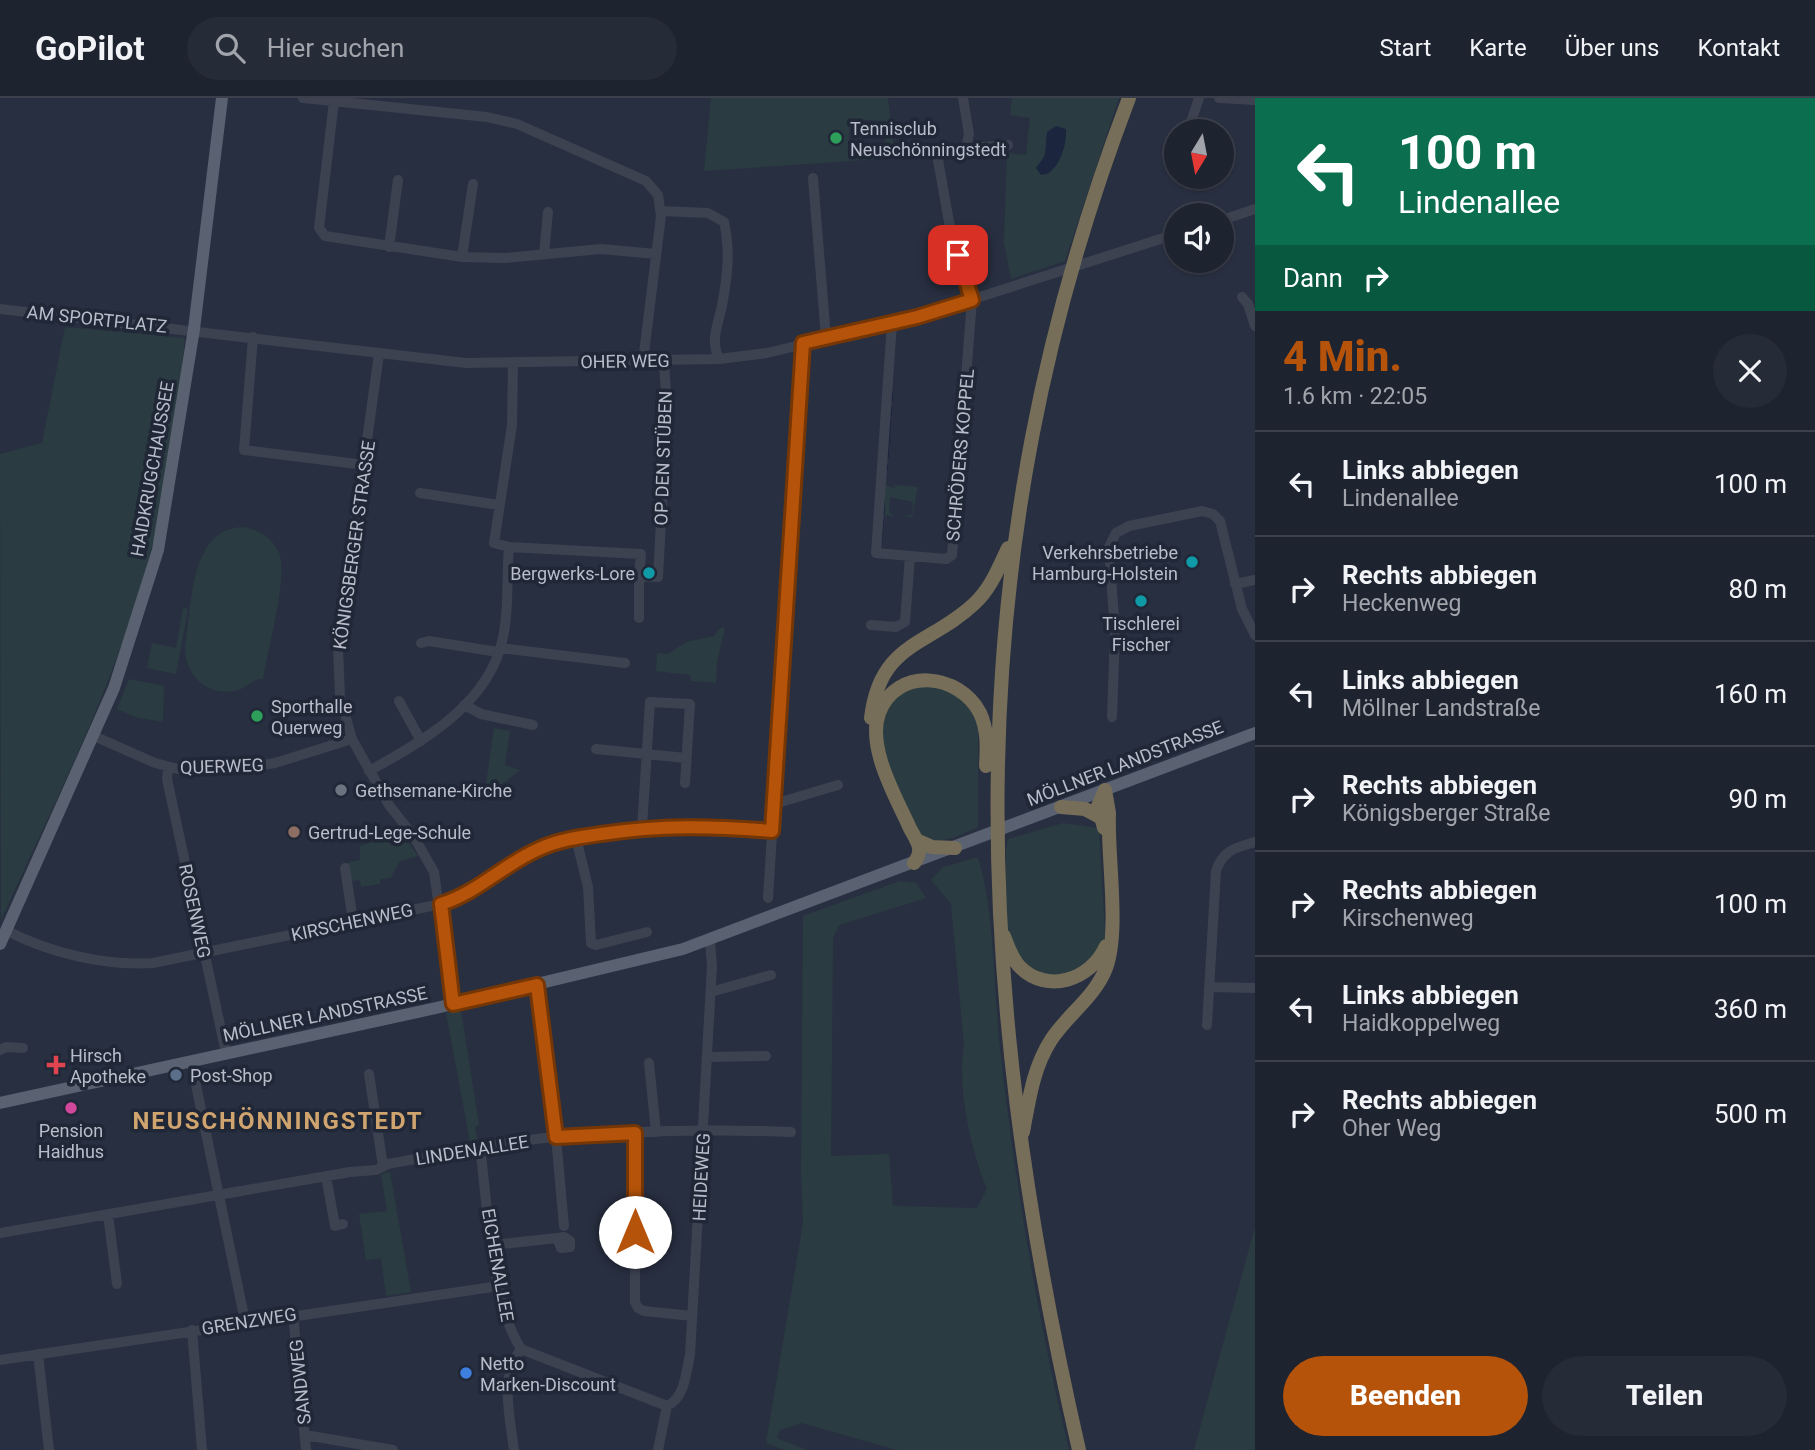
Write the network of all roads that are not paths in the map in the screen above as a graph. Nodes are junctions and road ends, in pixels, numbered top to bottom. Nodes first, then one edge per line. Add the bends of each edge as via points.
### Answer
1 (222, 98) edge
2 (303, 98) edge
3 (963, 98) edge
4 (1129, 98) edge
5 (1199, 98) edge
6 (1219, 98) edge
7 (1255, 100) edge
8 (334, 101) junction
9 (1192, 119) edge
10 (1008, 145) dead end
11 (966, 148) junction
12 (813, 178) dead end
13 (398, 180) dead end
14 (473, 184) dead end
15 (1255, 209) edge
16 (661, 211) junction
17 (548, 212) dead end
18 (1234, 216) edge
19 (1164, 238) edge
20 (389, 247) junction
21 (544, 254) junction
22 (656, 254) junction
23 (462, 257) junction
24 (1242, 297) dead end
25 (972, 300) junction
26 (0, 309) edge
27 (892, 323) junction
28 (1255, 326) edge
29 (194, 329) junction
30 (253, 337) junction
31 (826, 338) junction
32 (803, 343) junction
33 (379, 355) junction
34 (719, 359) junction
35 (643, 361) junction
36 (664, 361) junction
37 (513, 364) junction
38 (365, 465) junction
39 (420, 494) dead end
40 (499, 505) junction
41 (1015, 534) junction
42 (509, 547) junction
43 (641, 554) junction
44 (659, 555) junction
45 (910, 556) junction
46 (639, 576) junction
47 (1255, 580) edge
48 (1235, 584) junction
49 (639, 618) dead end
50 (871, 625) dead end
51 (1255, 635) edge
52 (421, 643) dead end
53 (499, 650) junction
54 (625, 663) dead end
55 (399, 701) dead end
56 (464, 705) junction
57 (1112, 717) dead end
58 (533, 725) dead end
59 (1255, 733) edge
60 (94, 736) junction
61 (352, 739) junction
62 (421, 741) junction
63 (596, 749) dead end
64 (647, 756) junction
65 (686, 758) junction
66 (168, 768) junction
67 (369, 771) junction
68 (685, 783) dead end
69 (838, 785) dead end
70 (1105, 790) junction
71 (774, 804) junction
72 (1061, 807) junction
73 (1100, 817) junction
74 (642, 828) junction
75 (772, 831) junction
76 (576, 838) junction
77 (916, 840) junction
78 (1108, 842) junction
79 (1255, 842) edge
80 (955, 848) junction
81 (914, 863) junction
82 (345, 868) dead end
83 (768, 898) dead end
84 (998, 902) junction
85 (441, 904) junction
86 (353, 921) junction
87 (999, 922) junction
88 (7, 931) junction
89 (647, 932) dead end
90 (1111, 935) junction
91 (710, 941) junction
92 (0, 944) edge
93 (205, 954) junction
94 (771, 975) dead end
95 (537, 985) junction
96 (1210, 987) junction
97 (1255, 988) edge
98 (711, 992) junction
99 (453, 1004) junction
100 (1207, 1024) dead end
101 (23, 1048) dead end
102 (0, 1050) edge
103 (226, 1054) junction
104 (766, 1056) dead end
105 (707, 1057) junction
106 (191, 1061) junction
107 (649, 1063) dead end
108 (369, 1074) dead end
109 (0, 1103) edge
110 (704, 1129) junction
111 (656, 1132) junction
112 (791, 1132) dead end
113 (635, 1133) junction
114 (556, 1137) junction
115 (1021, 1144) junction
116 (480, 1147) junction
117 (383, 1166) junction
118 (326, 1176) junction
119 (219, 1196) junction
120 (108, 1215) junction
121 (343, 1224) dead end
122 (564, 1226) dead end
123 (0, 1233) edge
124 (557, 1238) dead end
125 (493, 1245) junction
126 (117, 1284) dead end
127 (499, 1286) junction
128 (293, 1314) junction
129 (692, 1316) junction
130 (245, 1321) junction
131 (191, 1330) junction
132 (521, 1349) junction
133 (38, 1354) junction
134 (0, 1360) edge
135 (667, 1406) junction
136 (305, 1435) junction
137 (49, 1450) edge
138 (202, 1450) edge
139 (306, 1450) edge
140 (393, 1450) edge
141 (514, 1450) edge
142 (658, 1450) edge
143 (1079, 1450) edge

1 - 29 main road, HAIDKRUGCHAUSSEE
2 - 8 street
3 - 11 street via 969,134
4 - 41 highway via 1089,210 1054,330
5 - 9 street
6 - 7 street
8 - 16 street via 517,124 637,176 652,186
8 - 20 street via 319,228 325,236
10 - 11 street
11 - 25 street via 942,153 938,160 946,209
12 - 31 street
13 - 20 street
14 - 23 street
15 - 18 street
16 - 22 street
16 - 34 street via 708,213 724,222 729,246 714,340
17 - 21 street
19 - 25 street, OHER WEG
20 - 23 street
21 - 22 street via 601,249
21 - 23 street
22 - 35 street
24 - 28 street
25 - 27 street, OHER WEG
25 - 45 street, SCHRÖDERS KOPPEL via 952,555 946,559
26 - 29 street, AM SPORTPLATZ
27 - 31 street, OHER WEG
27 - 45 street, SCHRÖDERS KOPPEL via 876,553
29 - 30 street, OHER WEG
29 - 60 main road, HAIDKRUGCHAUSSEE via 158,550 127,653
30 - 33 street, OHER WEG
30 - 38 street via 244,450
31 - 32 street, OHER WEG
32 - 34 street, OHER WEG
32 - 71 street
33 - 37 street, OHER WEG
33 - 38 street, KÖNIGSBERGER STRASSE
34 - 36 street, OHER WEG
35 - 36 street, OHER WEG
35 - 37 street, OHER WEG
36 - 44 street, OP DEN STÜBEN via 667,410
37 - 40 street via 512,425
38 - 61 street, KÖNIGSBERGER STRASSE via 338,648 340,697
39 - 40 street
40 - 42 street via 494,543
41 - 81 highway via 975,603 902,653 883,676 875,695 871,726 875,752
41 - 84 highway via 998,706
42 - 43 street
42 - 53 street
43 - 44 street
43 - 46 street
44 - 46 street via 658,577
45 - 50 street via 905,622 896,627
46 - 49 street
47 - 48 street
48 - 51 street
48 - 57 street via 1220,521 1213,514 1202,511 1129,526 1116,533 1110,547 1115,630
52 - 53 street
53 - 54 street
53 - 56 street via 491,671
55 - 62 street
56 - 58 street via 481,714
56 - 62 street
59 - 70 main road, MÖLLNER LANDSTRASSE
60 - 66 street, QUERWEG
60 - 88 main road, HAIDKRUGCHAUSSEE
61 - 66 street, QUERWEG via 245,768
61 - 67 street, KÖNIGSBERGER STRASSE
62 - 67 street
63 - 64 street
64 - 65 street
64 - 65 street via 650,702 690,704
64 - 74 street
65 - 68 street
66 - 93 street, ROSENWEG
67 - 85 street, KÖNIGSBERGER STRASSE via 429,859
69 - 71 street
70 - 72 main road, MÖLLNER LANDSTRASSE
70 - 73 highway via 1098,802
70 - 78 highway
71 - 75 street
72 - 73 highway
72 - 80 main road, MÖLLNER LANDSTRASSE
73 - 78 highway
74 - 75 street, KIRSCHENWEG via 689,825
74 - 76 street, KIRSCHENWEG
75 - 83 street
76 - 85 street, KIRSCHENWEG via 538,849 472,891
76 - 89 street via 588,887 591,943
77 - 80 highway via 932,847
77 - 81 highway via 919,849
77 - 84 highway via 880,755 876,727 884,703 895,691 910,682 935,680 965,694 984,725 987,860
78 - 90 highway
79 - 96 street via 1230,850 1216,871
80 - 81 main road, MÖLLNER LANDSTRASSE
81 - 91 main road, MÖLLNER LANDSTRASSE
82 - 86 street
84 - 87 highway
85 - 86 street, KIRSCHENWEG
85 - 99 street, KÖNIGSBERGER STRASSE
86 - 93 street, KIRSCHENWEG
87 - 90 highway via 1016,963 1046,981 1070,980 1087,973
87 - 115 highway via 1007,1040
88 - 92 main road, HAIDKRUGCHAUSSEE
88 - 93 street, KIRSCHENWEG via 59,951 106,962 153,963
90 - 115 highway via 1102,978 1052,1039 1037,1069
91 - 95 main road, MÖLLNER LANDSTRASSE
91 - 98 street, HEIDEWEG
93 - 103 street, ROSENWEG
94 - 98 street
95 - 99 main road, MÖLLNER LANDSTRASSE
95 - 114 street
96 - 97 street
96 - 100 street
98 - 105 street, HEIDEWEG
99 - 103 main road, MÖLLNER LANDSTRASSE
101 - 102 street
103 - 106 main road, MÖLLNER LANDSTRASSE
104 - 105 street
105 - 110 street, HEIDEWEG
106 - 109 main road, MÖLLNER LANDSTRASSE
106 - 119 street
107 - 111 street
108 - 117 street
110 - 111 street, LINDENALLEE
110 - 112 street, LINDENALLEE
110 - 129 street, HEIDEWEG
111 - 113 street, LINDENALLEE
113 - 114 street, LINDENALLEE
113 - 129 street via 635,1302 644,1311
114 - 116 street, LINDENALLEE
114 - 122 street
115 - 143 highway via 1044,1287
116 - 117 street, LINDENALLEE
116 - 125 street, EICHENALLEE
117 - 118 street, LINDENALLEE
118 - 119 street, LINDENALLEE
118 - 121 street via 335,1226
119 - 120 street, LINDENALLEE
119 - 130 street
120 - 123 street, LINDENALLEE
120 - 126 street
124 - 125 street
125 - 127 street, EICHENALLEE
127 - 128 street, GRENZWEG
127 - 132 street, EICHENALLEE via 508,1329
128 - 130 street, GRENZWEG
128 - 136 street, SANDWEG
129 - 135 street, HEIDEWEG via 684,1383 677,1399
130 - 131 street, GRENZWEG
131 - 133 street, GRENZWEG
131 - 138 street
132 - 135 street
132 - 141 street via 509,1367 508,1379
133 - 134 street, GRENZWEG
133 - 137 street
135 - 142 street
136 - 139 street, SANDWEG
136 - 140 street

